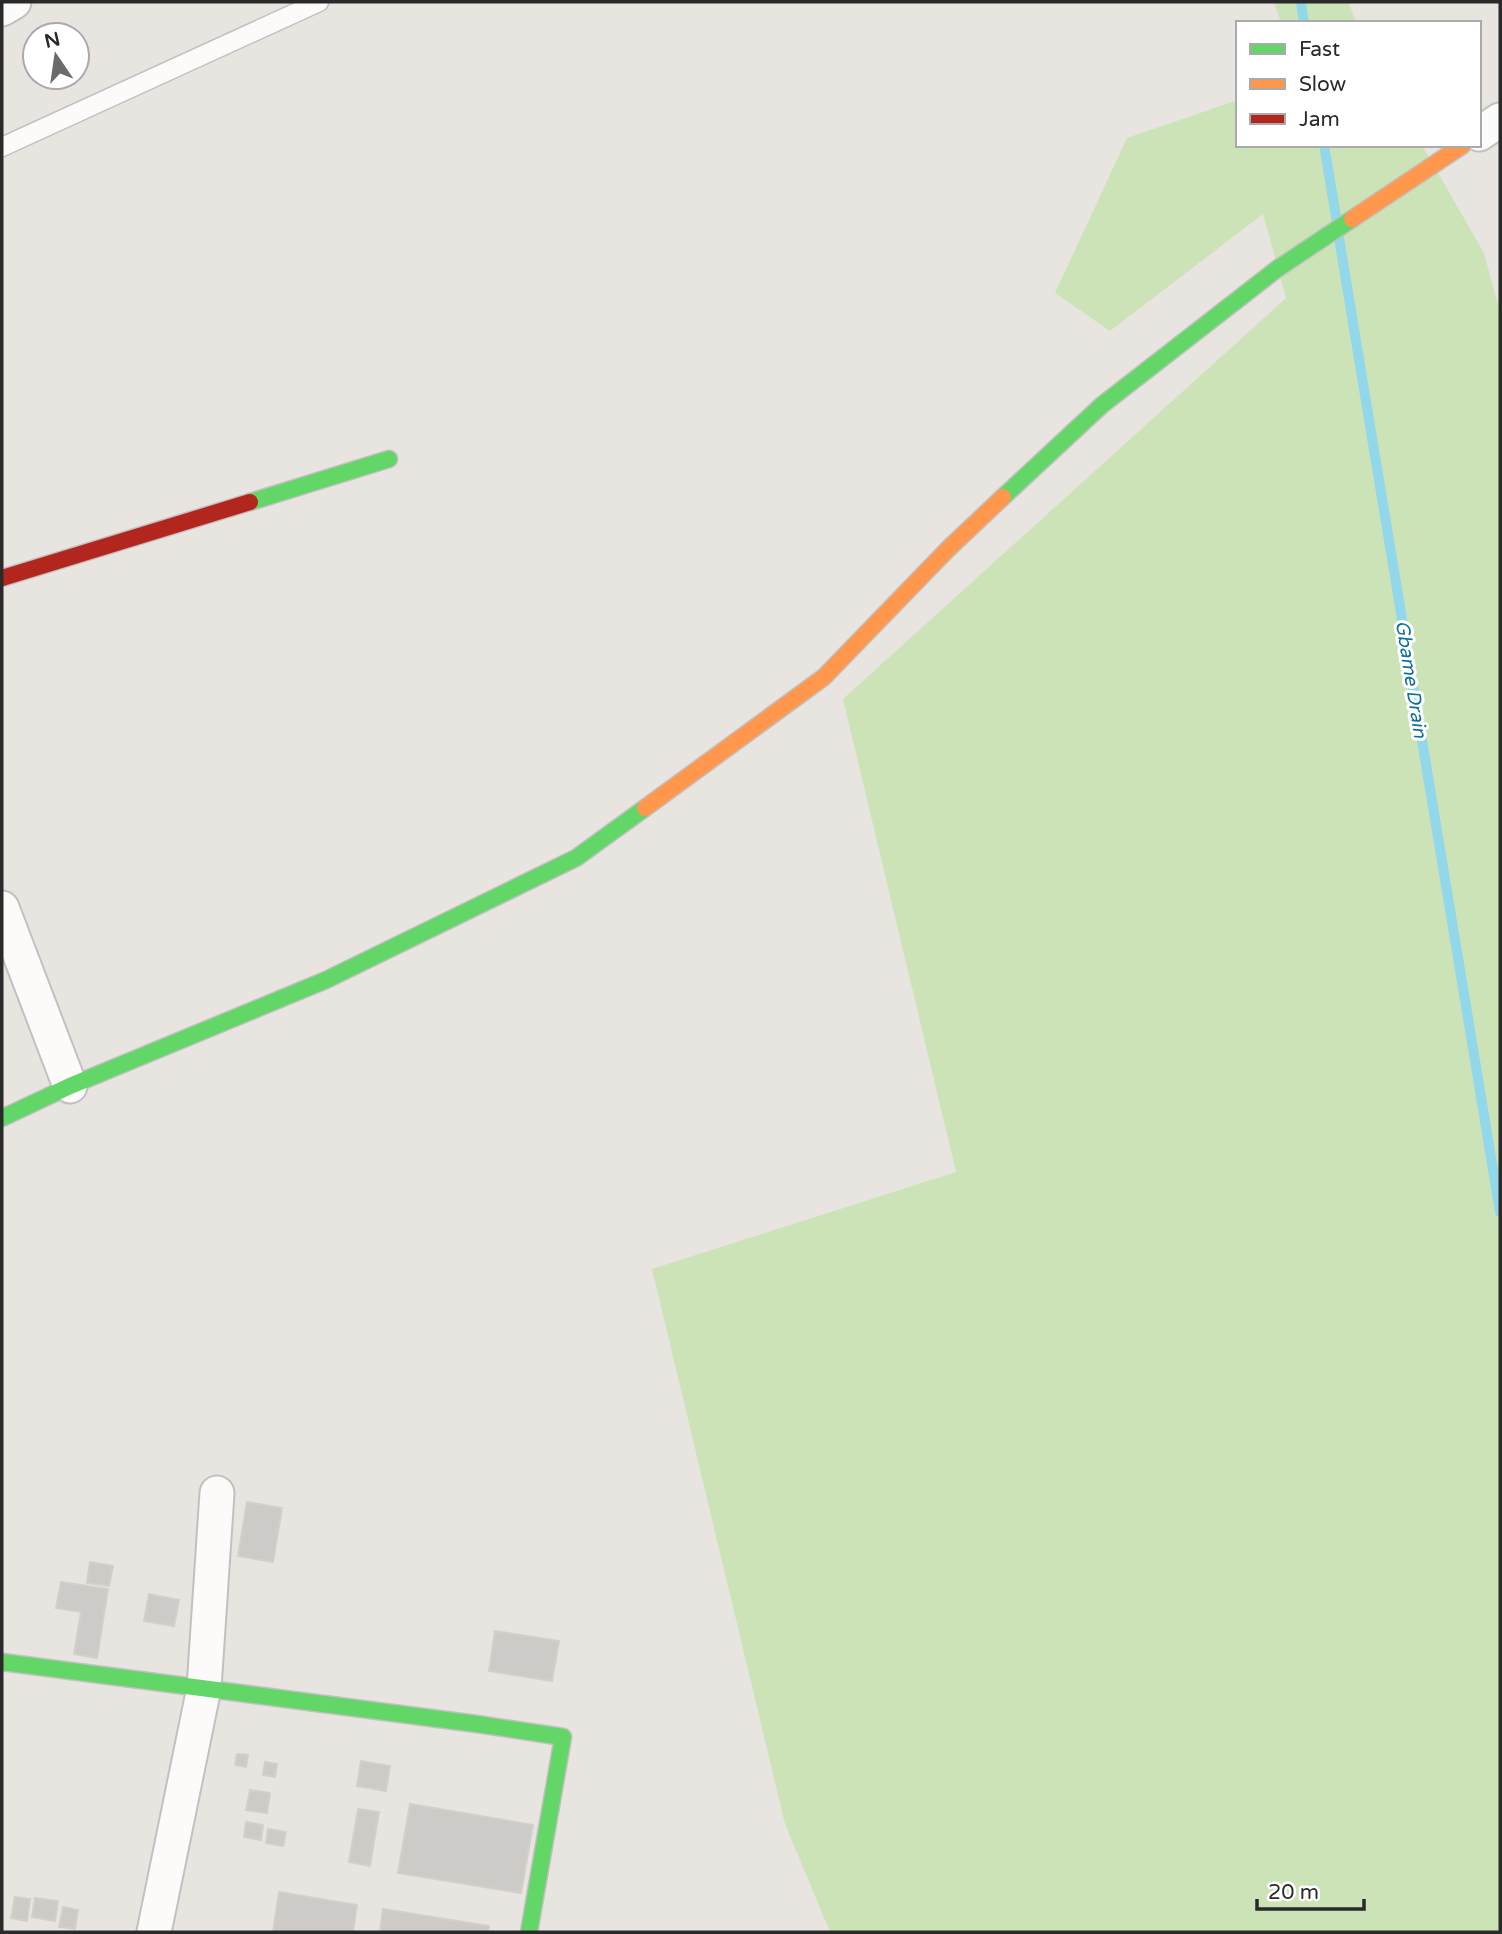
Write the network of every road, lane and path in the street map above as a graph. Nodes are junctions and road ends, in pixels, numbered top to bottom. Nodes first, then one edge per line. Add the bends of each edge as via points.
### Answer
1 (14, 2) edge
2 (319, 2) edge
3 (2, 9) edge
4 (1500, 120) edge
5 (1481, 133) edge
6 (2, 147) edge
7 (1460, 147) edge
8 (390, 458) dead end
9 (2, 578) edge
10 (2, 908) edge
11 (70, 1086) junction
12 (2, 1118) edge
13 (217, 1493) dead end
14 (2, 1662) edge
15 (204, 1688) junction
16 (154, 1932) edge
17 (529, 1932) edge

1 - 3 street
2 - 6 lane
4 - 5 street
7 - 11 street via 1277,269 1102,405 948,549 824,677 576,858 326,981
8 - 9 street
10 - 11 street
11 - 12 street
13 - 15 street
14 - 15 street
15 - 16 street
15 - 17 street via 563,1737

